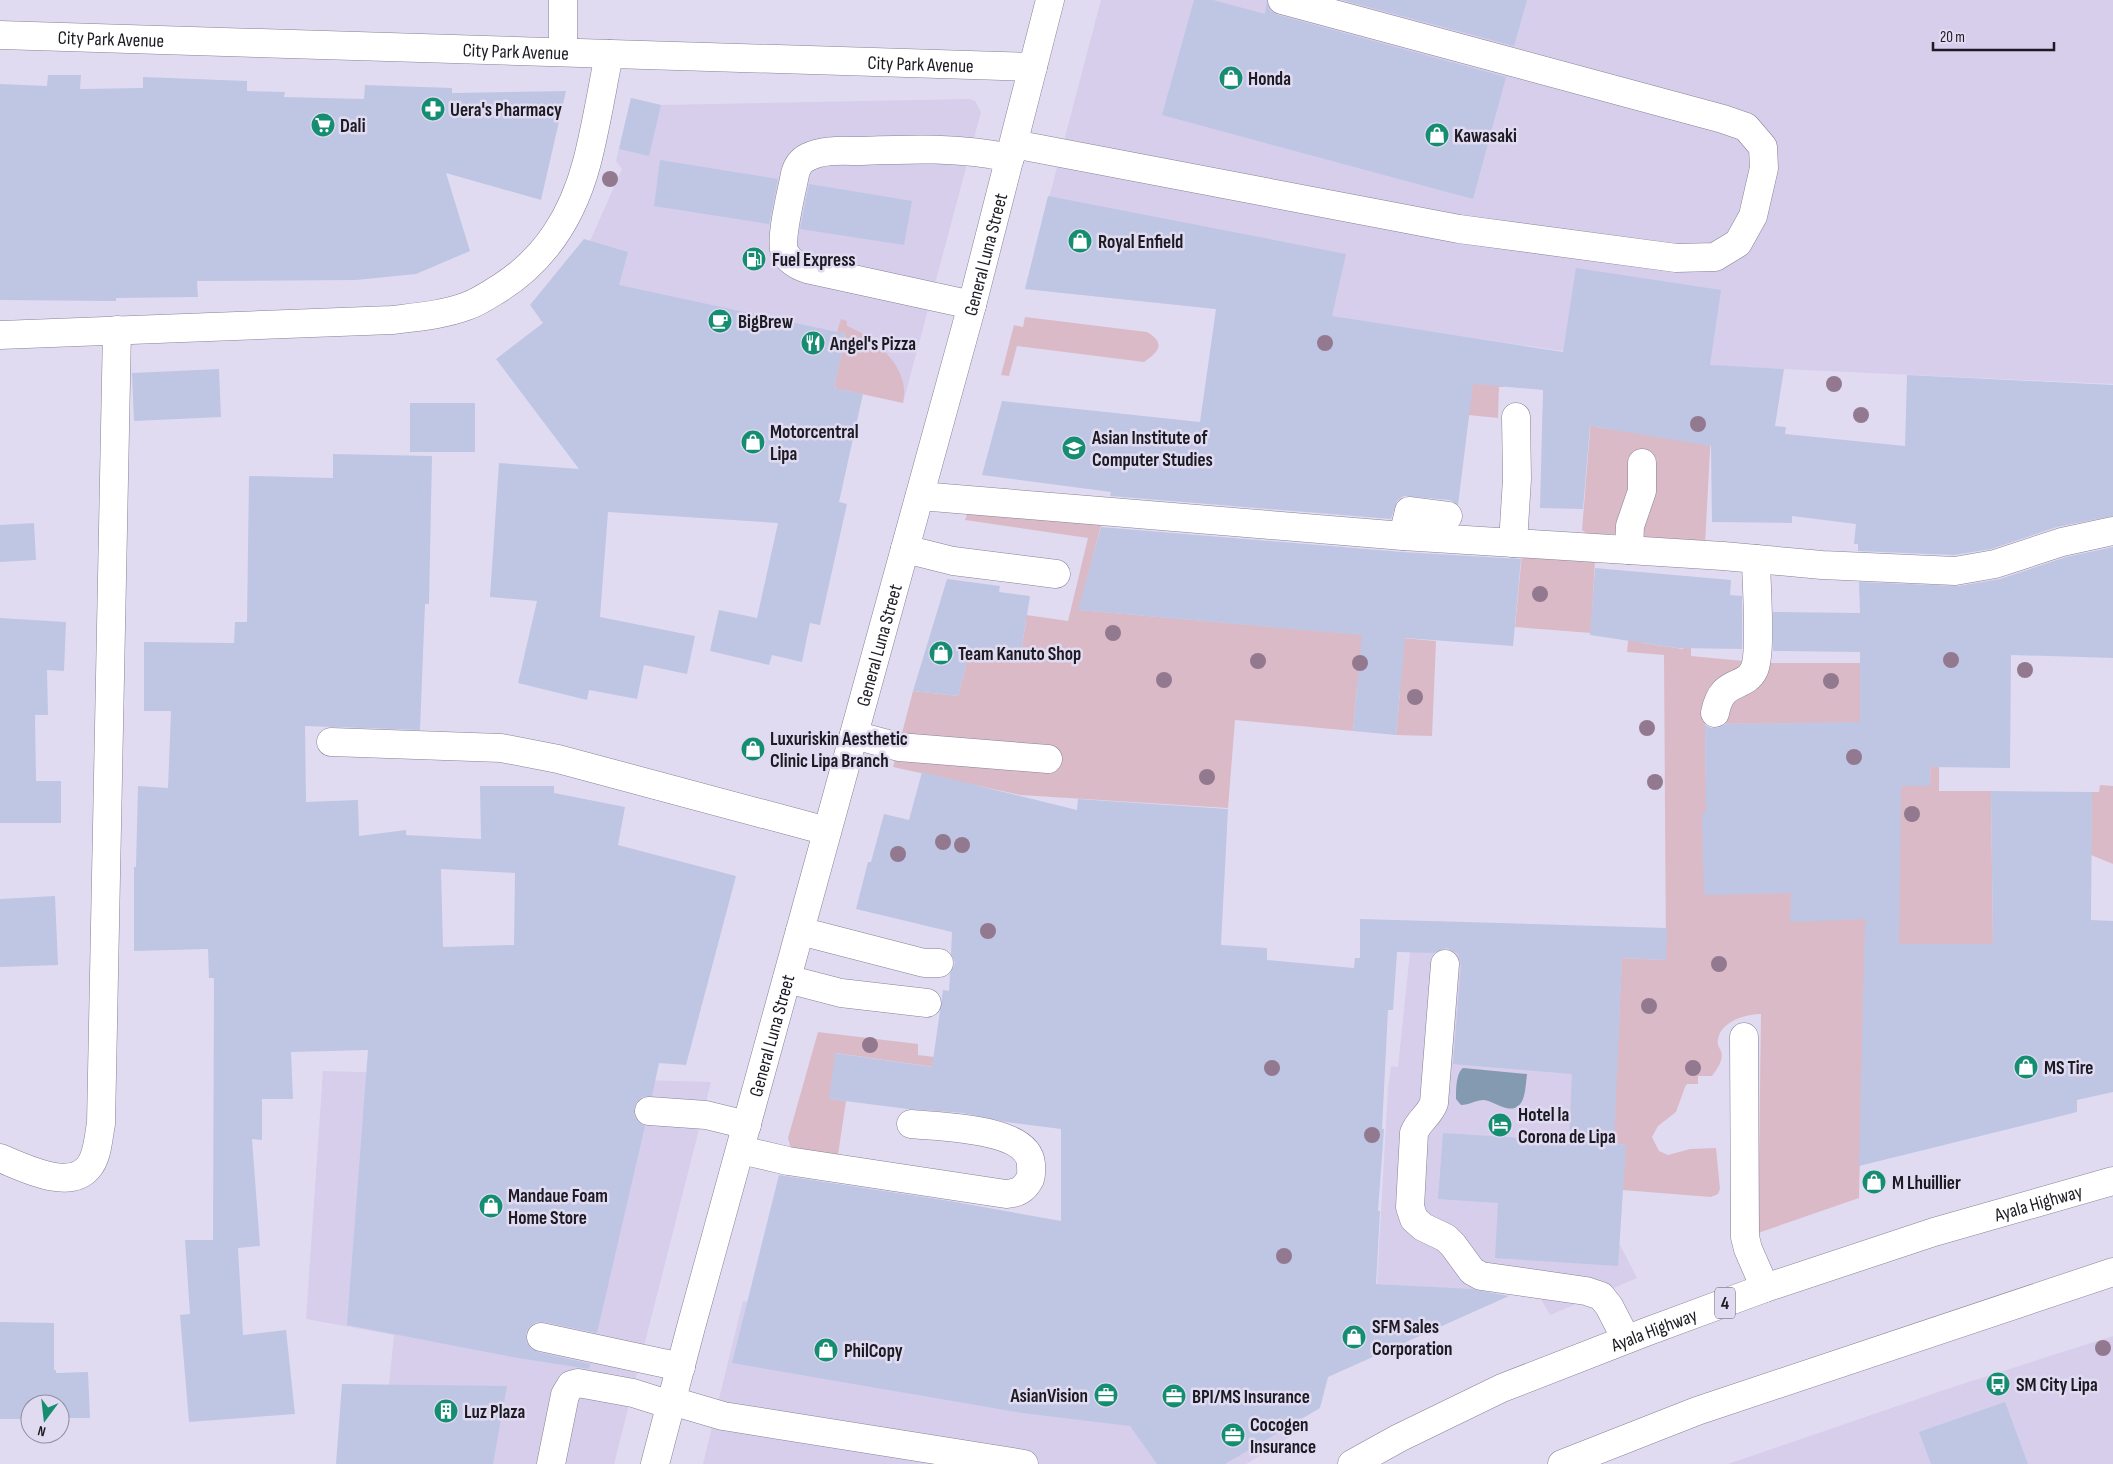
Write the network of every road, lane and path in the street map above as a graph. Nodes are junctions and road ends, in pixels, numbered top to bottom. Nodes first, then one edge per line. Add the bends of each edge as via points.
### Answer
1 (563, 0) edge
2 (1050, 0) edge
3 (1282, 0) edge
4 (0, 35) edge
5 (562, 52) junction
6 (609, 54) junction
7 (1033, 68) junction
8 (1012, 151) junction
9 (972, 305) junction
10 (116, 330) junction
11 (0, 335) edge
12 (1516, 418) dead end
13 (1642, 463) dead end
14 (920, 496) junction
15 (1448, 516) dead end
16 (2113, 531) edge
17 (1403, 536) junction
18 (1513, 543) junction
19 (905, 548) junction
20 (1628, 550) junction
21 (1756, 559) junction
22 (1056, 574) dead end
23 (1715, 714) dead end
24 (854, 734) junction
25 (331, 742) dead end
26 (1048, 759) dead end
27 (827, 831) junction
28 (800, 931) junction
29 (940, 963) dead end
30 (1445, 964) dead end
31 (787, 979) junction
32 (927, 1003) dead end
33 (1744, 1038) dead end
34 (649, 1112) dead end
35 (911, 1124) dead end
36 (744, 1138) junction
37 (0, 1158) edge
38 (2113, 1181) edge
39 (2113, 1272) edge
40 (1765, 1288) junction
41 (541, 1337) dead end
42 (1626, 1339) junction
43 (681, 1367) junction
44 (672, 1403) junction
45 (551, 1464) edge
46 (655, 1464) edge
47 (1024, 1464) edge
48 (1352, 1464) edge
49 (1562, 1464) edge

1 - 5 main road
2 - 7 main road, General Luna Street
3 - 8 main road via 1746,127 1763,147 1764,168 1753,216 1738,243 1715,257 1676,258 1449,227
4 - 5 main road, City Park Avenue
5 - 6 main road, City Park Avenue
6 - 7 main road, City Park Avenue
6 - 10 main road via 587,162 566,217 556,235 531,265 490,294 468,306 418,317
7 - 8 main road, General Luna Street
8 - 9 main road, General Luna Street
8 - 9 main road via 828,152 807,157 798,165 795,174 783,241 786,254 793,262 807,268
9 - 14 main road, General Luna Street
10 - 11 main road
10 - 37 main road via 101,1124 96,1152 88,1168 71,1178 50,1176
12 - 18 main road
13 - 20 main road via 1642,491 1630,526
14 - 17 main road
14 - 19 main road, General Luna Street
15 - 17 main road via 1409,512
16 - 21 main road via 2062,542 1994,564 1955,570
17 - 18 main road
18 - 20 main road
19 - 22 main road via 953,561
19 - 24 main road, General Luna Street
20 - 21 main road
21 - 23 main road via 1756,662 1751,675 1724,691 1717,702
24 - 26 main road via 898,747
24 - 27 main road, General Luna Street
25 - 27 main road via 501,748 558,759
27 - 28 main road, General Luna Street
28 - 29 main road via 924,963
28 - 31 main road, General Luna Street
30 - 42 main road via 1435,1095 1431,1111 1418,1123 1414,1133 1410,1207 1414,1219 1446,1238 1472,1271 1481,1276 1601,1296
31 - 32 main road via 841,993
31 - 36 main road, General Luna Street
33 - 40 main road via 1745,1237
34 - 36 main road via 706,1115
35 - 36 main road via 1005,1137 1021,1146 1030,1160 1032,1175 1018,1193 1006,1194 788,1161
36 - 43 main road, General Luna Street
38 - 40 main road, Ayala Highway / 4 via 1934,1232
39 - 49 main road via 1697,1411
40 - 42 main road, Ayala Highway / 4
41 - 43 main road
42 - 48 main road, Ayala Highway / 4 via 1502,1388
43 - 44 main road, General Luna Street
44 - 45 main road via 578,1383 571,1385 565,1395
44 - 46 main road, General Luna Street
44 - 47 main road via 724,1416

